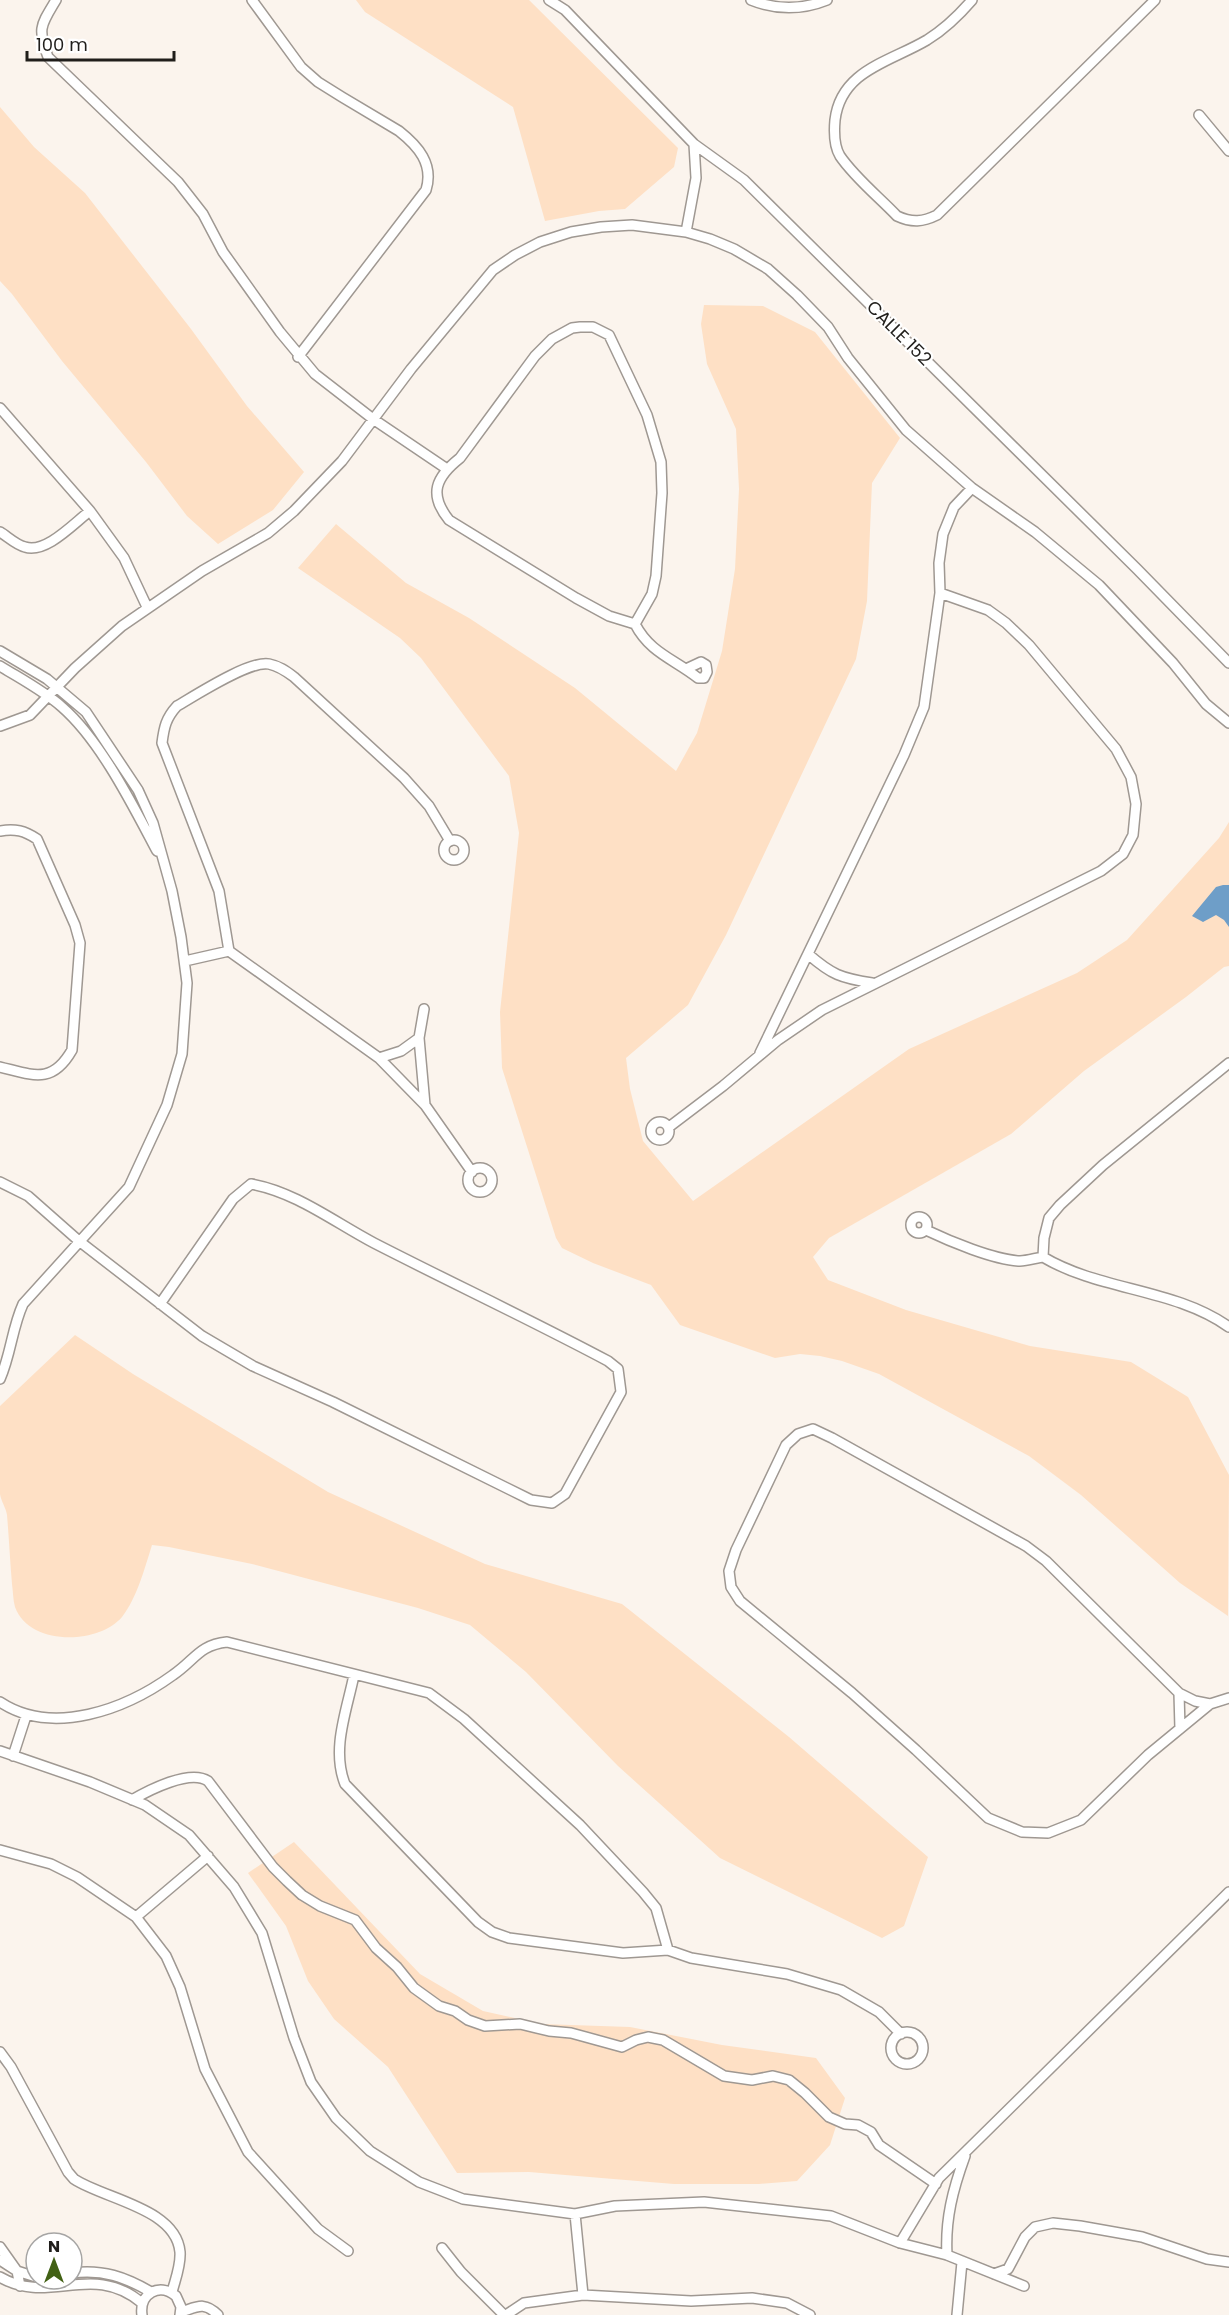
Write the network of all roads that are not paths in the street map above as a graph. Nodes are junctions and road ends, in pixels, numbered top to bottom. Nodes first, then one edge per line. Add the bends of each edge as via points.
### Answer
1 (56, 0) edge
2 (252, 0) edge
3 (549, 0) edge
4 (751, 0) edge
5 (828, 0) edge
6 (972, 0) edge
7 (1155, 0) edge
8 (564, 5) edge
9 (1199, 115) dead end
10 (694, 144) junction
11 (1229, 151) edge
12 (686, 232) junction
13 (298, 357) junction
14 (0, 408) edge
15 (373, 419) junction
16 (447, 469) junction
17 (972, 488) junction
18 (90, 511) junction
19 (0, 532) edge
20 (940, 593) junction
21 (147, 607) junction
22 (635, 624) junction
23 (0, 651) edge
24 (1229, 663) edge
25 (0, 666) edge
26 (686, 669) dead end
27 (57, 686) junction
28 (48, 696) junction
29 (1229, 723) edge
30 (0, 726) edge
31 (0, 831) edge
32 (450, 841) dead end
33 (166, 869) junction
34 (229, 951) junction
35 (808, 954) junction
36 (185, 961) junction
37 (872, 984) junction
38 (424, 1009) dead end
39 (419, 1038) junction
40 (759, 1055) junction
41 (379, 1058) junction
42 (1229, 1063) edge
43 (0, 1066) edge
44 (425, 1105) junction
45 (669, 1127) dead end
46 (472, 1172) dead end
47 (0, 1182) edge
48 (926, 1230) dead end
49 (79, 1241) junction
50 (1043, 1257) junction
51 (160, 1304) junction
52 (1229, 1327) edge
53 (0, 1378) edge
54 (354, 1675) junction
55 (1179, 1693) junction
56 (1229, 1698) edge
57 (0, 1702) edge
58 (1210, 1704) junction
59 (26, 1716) junction
60 (1180, 1729) junction
61 (0, 1751) edge
62 (14, 1756) junction
63 (132, 1800) junction
64 (0, 1850) edge
65 (208, 1856) junction
66 (1229, 1892) edge
67 (136, 1917) junction
68 (668, 1950) junction
69 (901, 2034) dead end
70 (0, 2052) edge
71 (965, 2153) junction
72 (936, 2184) junction
73 (575, 2214) junction
74 (900, 2242) junction
75 (0, 2247) edge
76 (442, 2248) dead end
77 (348, 2251) dead end
78 (947, 2255) junction
79 (0, 2260) edge
80 (962, 2262) junction
81 (1229, 2262) edge
82 (17, 2271) junction
83 (84, 2271) edge
84 (24, 2273) edge
85 (994, 2274) junction
86 (0, 2277) edge
87 (21, 2286) junction
88 (1024, 2286) dead end
89 (152, 2292) junction
90 (172, 2292) junction
91 (583, 2295) junction
92 (142, 2303) junction
93 (180, 2314) edge
94 (142, 2315) edge
95 (218, 2315) edge
96 (505, 2315) edge
97 (810, 2315) edge
98 (957, 2315) edge

1 - 13 street via 40,32 48,57 192,198 223,252
2 - 13 street via 301,67 318,82 399,131 425,158 429,171 426,190
3 - 8 street, CALLE 152
4 - 5 street via 782,9
6 - 7 street via 928,39 871,68 849,84 837,105 834,131 838,153 897,216 908,221 937,216
8 - 10 street, CALLE 152
9 - 11 street
10 - 12 street via 696,178
10 - 24 street, CALLE 152 via 744,180
12 - 15 street via 632,225 601,227 540,242 515,255 493,270 473,293
12 - 17 street via 734,249 768,269 828,327 906,430
13 - 15 street
14 - 18 street
15 - 16 street
15 - 21 street via 342,461 268,533
16 - 22 street via 437,486 436,500 449,520 576,598 609,616
16 - 22 street via 460,458 535,356 552,339 580,327 593,327 609,336 647,415 661,462 656,576 652,594
17 - 20 street via 954,507 943,534
17 - 29 street via 1035,532 1099,585 1206,704
18 - 19 street via 47,545 36,548 25,548
18 - 21 street via 124,558
20 - 35 street via 924,707
20 - 37 street via 988,610 1006,623 1116,749 1131,777 1136,804 1133,835 1123,854 1101,871
21 - 27 street
22 - 26 street via 654,650
23 - 27 street
25 - 28 street
27 - 28 street
27 - 33 street via 86,712 138,790 153,823
28 - 30 street via 30,715
28 - 33 street via 98,750
31 - 43 street via 25,831 37,839 80,943 72,1050 64,1064 52,1073 38,1076
32 - 34 street via 429,806 404,778 294,677 268,663 253,664 177,706 168,715 162,743 219,891
33 - 36 street
34 - 36 street
34 - 41 street
35 - 37 street via 842,978
35 - 40 street
36 - 49 street via 182,1054 167,1104 129,1187
37 - 40 street via 822,1010
38 - 39 street
39 - 41 street via 401,1051
39 - 44 street
40 - 45 street
41 - 44 street
42 - 50 street via 1060,1205 1049,1218
44 - 46 street
47 - 49 street via 28,1196
48 - 50 street via 994,1255 1020,1261
49 - 51 street
49 - 53 street via 22,1304
50 - 52 street via 1073,1272 1190,1306
51 - 51 street via 233,1199 251,1184 299,1200 344,1227 608,1361 618,1369 621,1392 566,1494 552,1503 531,1500 253,1366 202,1336
54 - 59 street via 227,1642 213,1643 174,1675 127,1701 71,1718
54 - 68 street via 429,1692 464,1719 580,1825 644,1892 656,1908
54 - 68 street via 339,1745 338,1761 345,1784 478,1922 509,1938 623,1953
55 - 58 street
55 - 60 street
55 - 60 street via 1046,1561 1026,1546 813,1429 798,1434 786,1445 729,1571 731,1587 740,1601 852,1692 988,1818 1022,1832 1048,1833 1081,1820
56 - 58 street
57 - 59 street
58 - 60 street
59 - 62 street
61 - 62 street
62 - 63 street
63 - 65 street via 189,1835
63 - 72 street via 182,1780 208,1781 287,1881 320,1906 355,1920 414,1989 468,2020 485,2026 520,2024 622,2047 648,2037 663,2040 724,2076 752,2080 773,2076 789,2080 829,2117 871,2132 879,2145
64 - 67 street via 51,1864
65 - 67 street
65 - 73 street via 234,1887 262,1933 311,2082 336,2118 361,2143 419,2182 463,2199
66 - 71 street
67 - 77 street via 166,1956 180,1987 205,2068 248,2152 318,2229
68 - 69 street via 691,1958 787,1974 842,1990 879,2012
70 - 90 street via 74,2180 135,2206 170,2229 180,2253
71 - 72 street
71 - 78 street via 949,2205
72 - 74 street
73 - 74 street via 615,2206 704,2202 746,2205 831,2216
73 - 91 street
74 - 78 street
75 - 82 street
76 - 96 street
78 - 80 street
79 - 82 street
80 - 85 street
80 - 98 street
81 - 85 street via 1207,2259 1142,2237 1053,2223 1035,2227 1025,2237 1008,2269
82 - 84 street
82 - 87 street
83 - 89 street via 117,2275
85 - 88 street
86 - 87 street
87 - 92 street via 101,2284 123,2289
89 - 90 street
89 - 92 street
90 - 93 street via 179,2301
91 - 96 street via 524,2303
91 - 97 street via 691,2301 752,2298 787,2303
92 - 94 street
93 - 95 street via 208,2306

